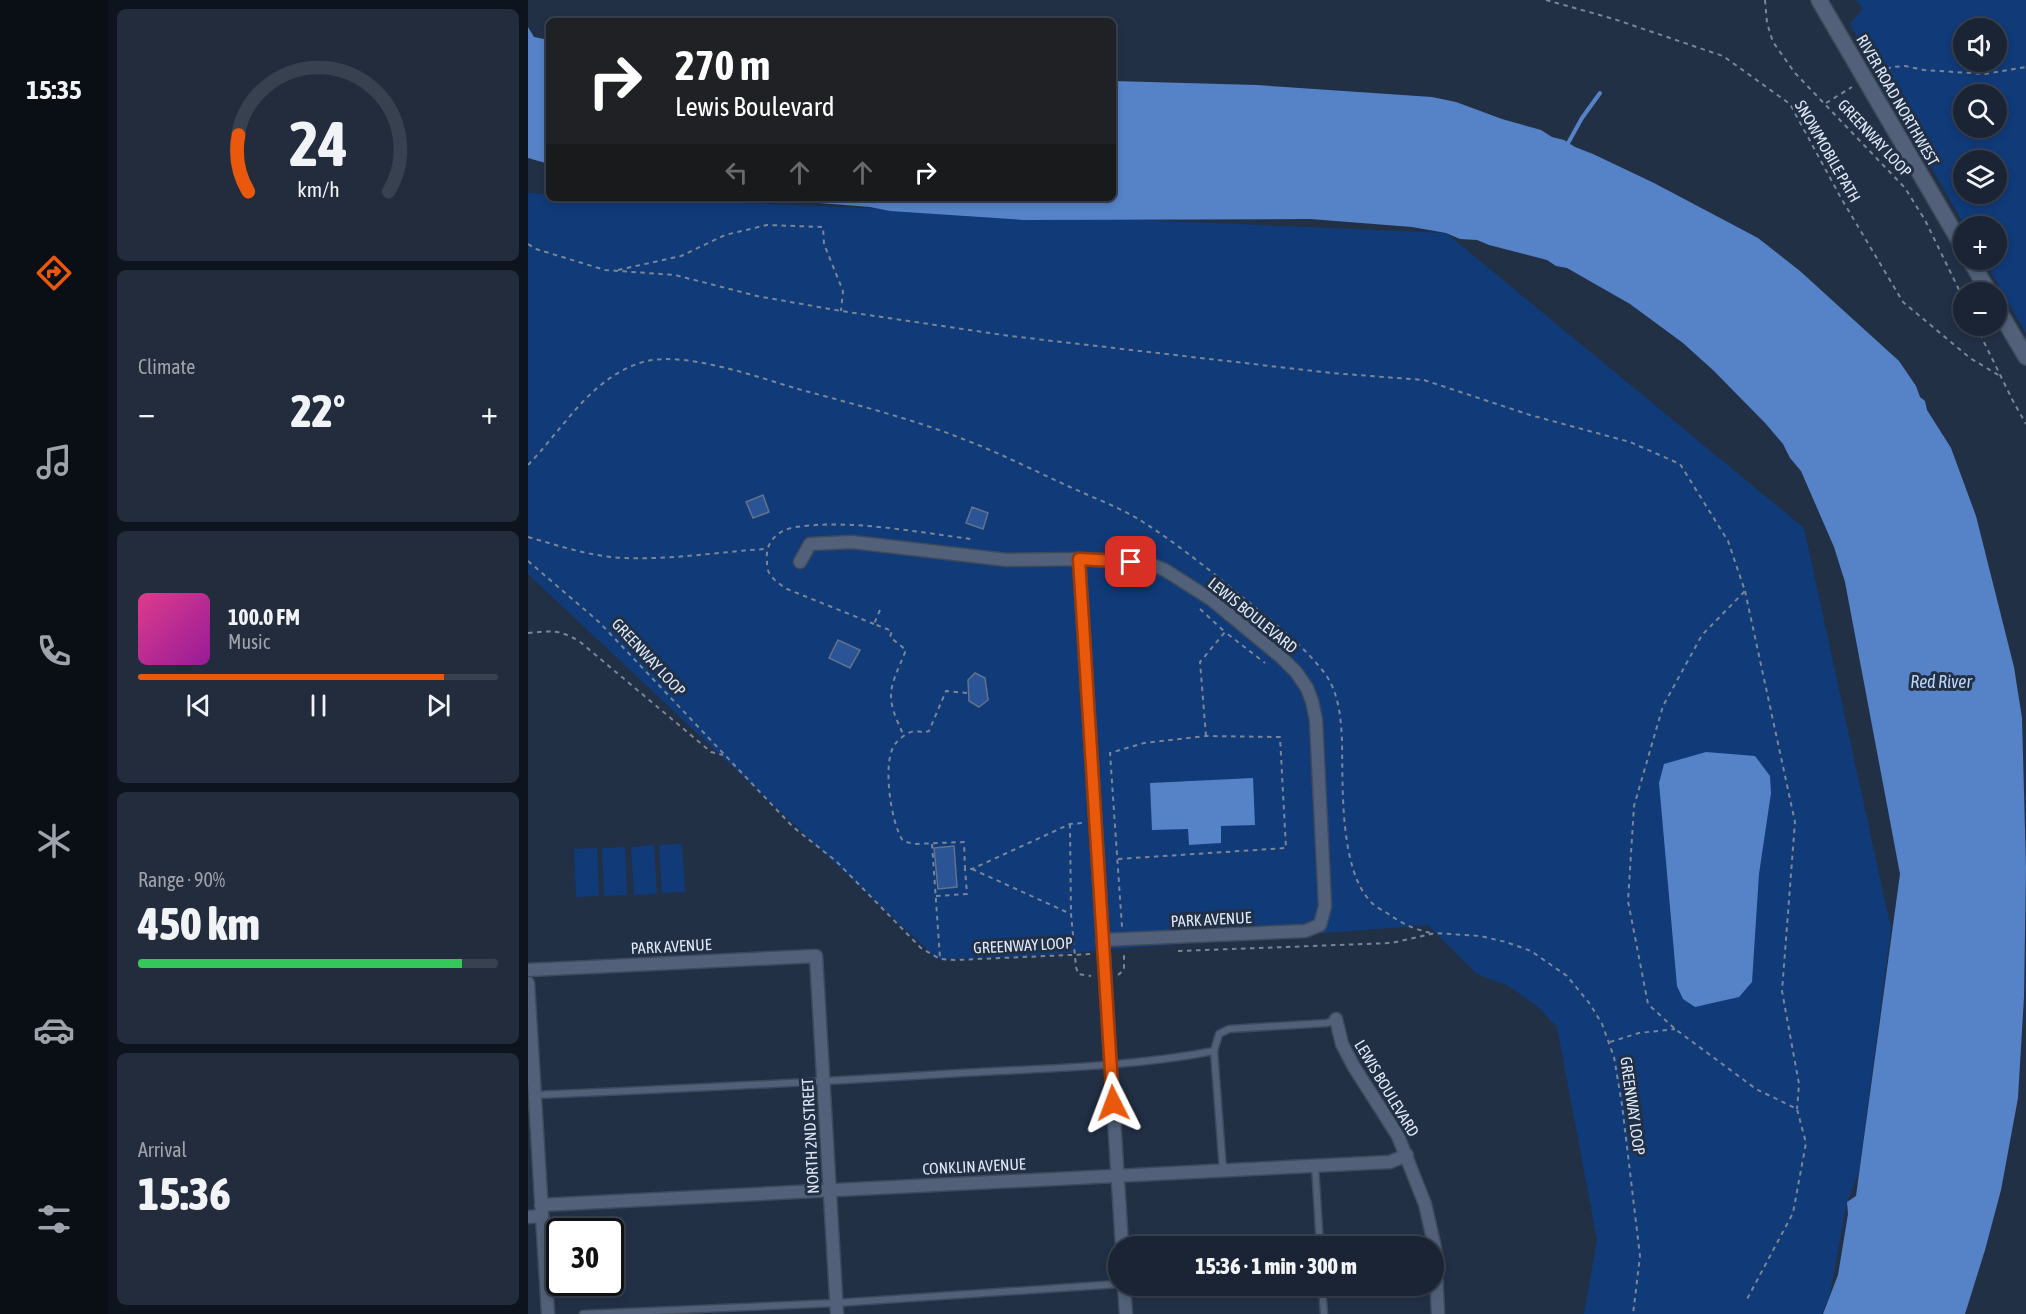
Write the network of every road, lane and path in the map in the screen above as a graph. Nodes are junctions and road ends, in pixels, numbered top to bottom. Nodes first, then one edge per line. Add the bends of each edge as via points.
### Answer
1 (1546, 0) edge
2 (1765, 0) edge
3 (1819, 0) edge
4 (2026, 67) edge
5 (1866, 79) junction
6 (1826, 103) junction
7 (1953, 230) edge
8 (528, 244) edge
9 (615, 271) junction
10 (1955, 282) edge
11 (841, 311) junction
12 (2007, 325) edge
13 (1981, 336) edge
14 (2026, 357) edge
15 (2000, 376) junction
16 (2026, 424) edge
17 (528, 537) edge
18 (766, 549) dead end
19 (1079, 559) junction
20 (528, 561) edge
21 (800, 562) dead end
22 (1745, 591) junction
23 (1200, 609) dead end
24 (880, 610) dead end
25 (1225, 632) junction
26 (528, 633) edge
27 (1265, 663) dead end
28 (967, 693) dead end
29 (904, 736) junction
30 (1206, 736) junction
31 (725, 756) junction
32 (1095, 822) junction
33 (1070, 825) junction
34 (932, 844) junction
35 (1118, 859) junction
36 (965, 869) junction
37 (972, 869) junction
38 (936, 896) junction
39 (1071, 914) junction
40 (1320, 925) joint
41 (1123, 939) junction
42 (1102, 940) junction
43 (1171, 951) dead end
44 (1103, 953) junction
45 (1075, 954) junction
46 (816, 956) joint
47 (940, 958) junction
48 (528, 970) edge
49 (1104, 977) junction
50 (528, 983) edge
51 (1336, 1019) joint
52 (1675, 1029) junction
53 (1610, 1042) junction
54 (1214, 1051) junction
55 (530, 1062) edge
56 (1111, 1064) junction
57 (823, 1082) junction
58 (535, 1095) junction
59 (1797, 1109) junction
60 (1407, 1155) junction
61 (1315, 1166) junction
62 (1223, 1170) junction
63 (1117, 1176) junction
64 (830, 1190) junction
65 (541, 1211) junction
66 (528, 1217) edge
67 (1121, 1236) edge
68 (1319, 1236) edge
69 (1108, 1285) edge
70 (1125, 1296) edge
71 (1323, 1296) edge
72 (1746, 1301) dead end
73 (836, 1308) edge
74 (548, 1314) edge
75 (584, 1314) edge
76 (1126, 1314) edge
77 (1324, 1314) edge
78 (1438, 1314) edge
79 (1633, 1314) edge

1 - 15 path, SNOWMOBILE PATH via 1723,56 1790,104 1903,302 1970,358
2 - 6 path, GREENWAY LOOP via 1773,42 1795,73
3 - 5 street, RIVER ROAD NORTHWEST
4 - 5 path via 1985,74 1892,67
5 - 6 path
5 - 7 street, RIVER ROAD NORTHWEST
6 - 10 path, GREENWAY LOOP via 1905,188
8 - 9 path
9 - 11 path via 675,275 757,296
9 - 11 path via 681,256 725,235 767,225 824,227 824,244 843,291
11 - 22 path via 1022,338 1424,380 1630,442 1680,464 1728,541
12 - 14 street
13 - 15 path
15 - 16 path
17 - 18 path via 622,558
19 - 21 street, LEWIS BOULEVARD via 1007,560 852,542 810,544
19 - 32 street
19 - 40 street, LEWIS BOULEVARD via 1145,562 1166,570 1212,600 1266,644 1307,688 1316,720 1325,906
20 - 31 path, GREENWAY LOOP via 599,622
22 - 52 path via 1702,635 1663,706 1634,806 1628,901 1648,1004
22 - 59 path via 1795,822 1782,991 1799,1084
23 - 25 path
24 - 29 path via 874,624 892,631 890,637 906,650 890,699
25 - 27 path
25 - 30 path via 1200,662
26 - 31 path via 564,632 579,640 711,752
28 - 29 path via 946,691 929,731
29 - 34 path via 889,754 890,793 897,829 908,844
30 - 35 path via 1144,743 1110,753
30 - 35 path via 1280,737 1286,848
31 - 47 path, GREENWAY LOOP via 793,827 836,861 921,948
32 - 33 path
32 - 42 street
33 - 37 path
33 - 39 path
34 - 36 path via 964,842
34 - 38 path
35 - 41 path
36 - 37 path
36 - 38 path via 967,894
37 - 39 path
38 - 47 path
39 - 45 path
40 - 41 street, PARK AVENUE via 1305,931
41 - 42 street, PARK AVENUE
41 - 49 path via 1124,970
42 - 44 street
43 - 53 path, GREENWAY LOOP via 1392,943 1435,933 1489,938 1532,951 1567,976 1590,1004
44 - 45 path, GREENWAY LOOP
44 - 49 street
45 - 47 path, GREENWAY LOOP via 985,960
45 - 49 path via 1078,974
46 - 48 street, PARK AVENUE
46 - 57 street, NORTH 2ND STREET
49 - 56 street
50 - 55 street
51 - 54 lane via 1328,1023 1229,1029 1219,1034
51 - 60 street, LEWIS BOULEVARD via 1342,1044 1354,1067
52 - 53 path
52 - 59 path via 1755,1089
53 - 79 path, GREENWAY LOOP via 1622,1105 1640,1256
54 - 56 lane
54 - 62 lane
55 - 58 street
56 - 57 lane
56 - 63 street
57 - 58 lane
57 - 64 street, NORTH 2ND STREET
58 - 65 street
59 - 72 path via 1806,1143 1793,1213
60 - 61 street, CONKLIN AVENUE via 1390,1162
60 - 78 street, LEWIS BOULEVARD via 1425,1204 1435,1248
61 - 62 street, CONKLIN AVENUE
61 - 68 lane
62 - 63 street, CONKLIN AVENUE
63 - 64 street, CONKLIN AVENUE
63 - 67 street
64 - 65 street, CONKLIN AVENUE
64 - 73 street, NORTH 2ND STREET
65 - 66 street, CONKLIN AVENUE
65 - 74 street
69 - 73 lane
70 - 76 street
71 - 77 lane
73 - 75 lane

